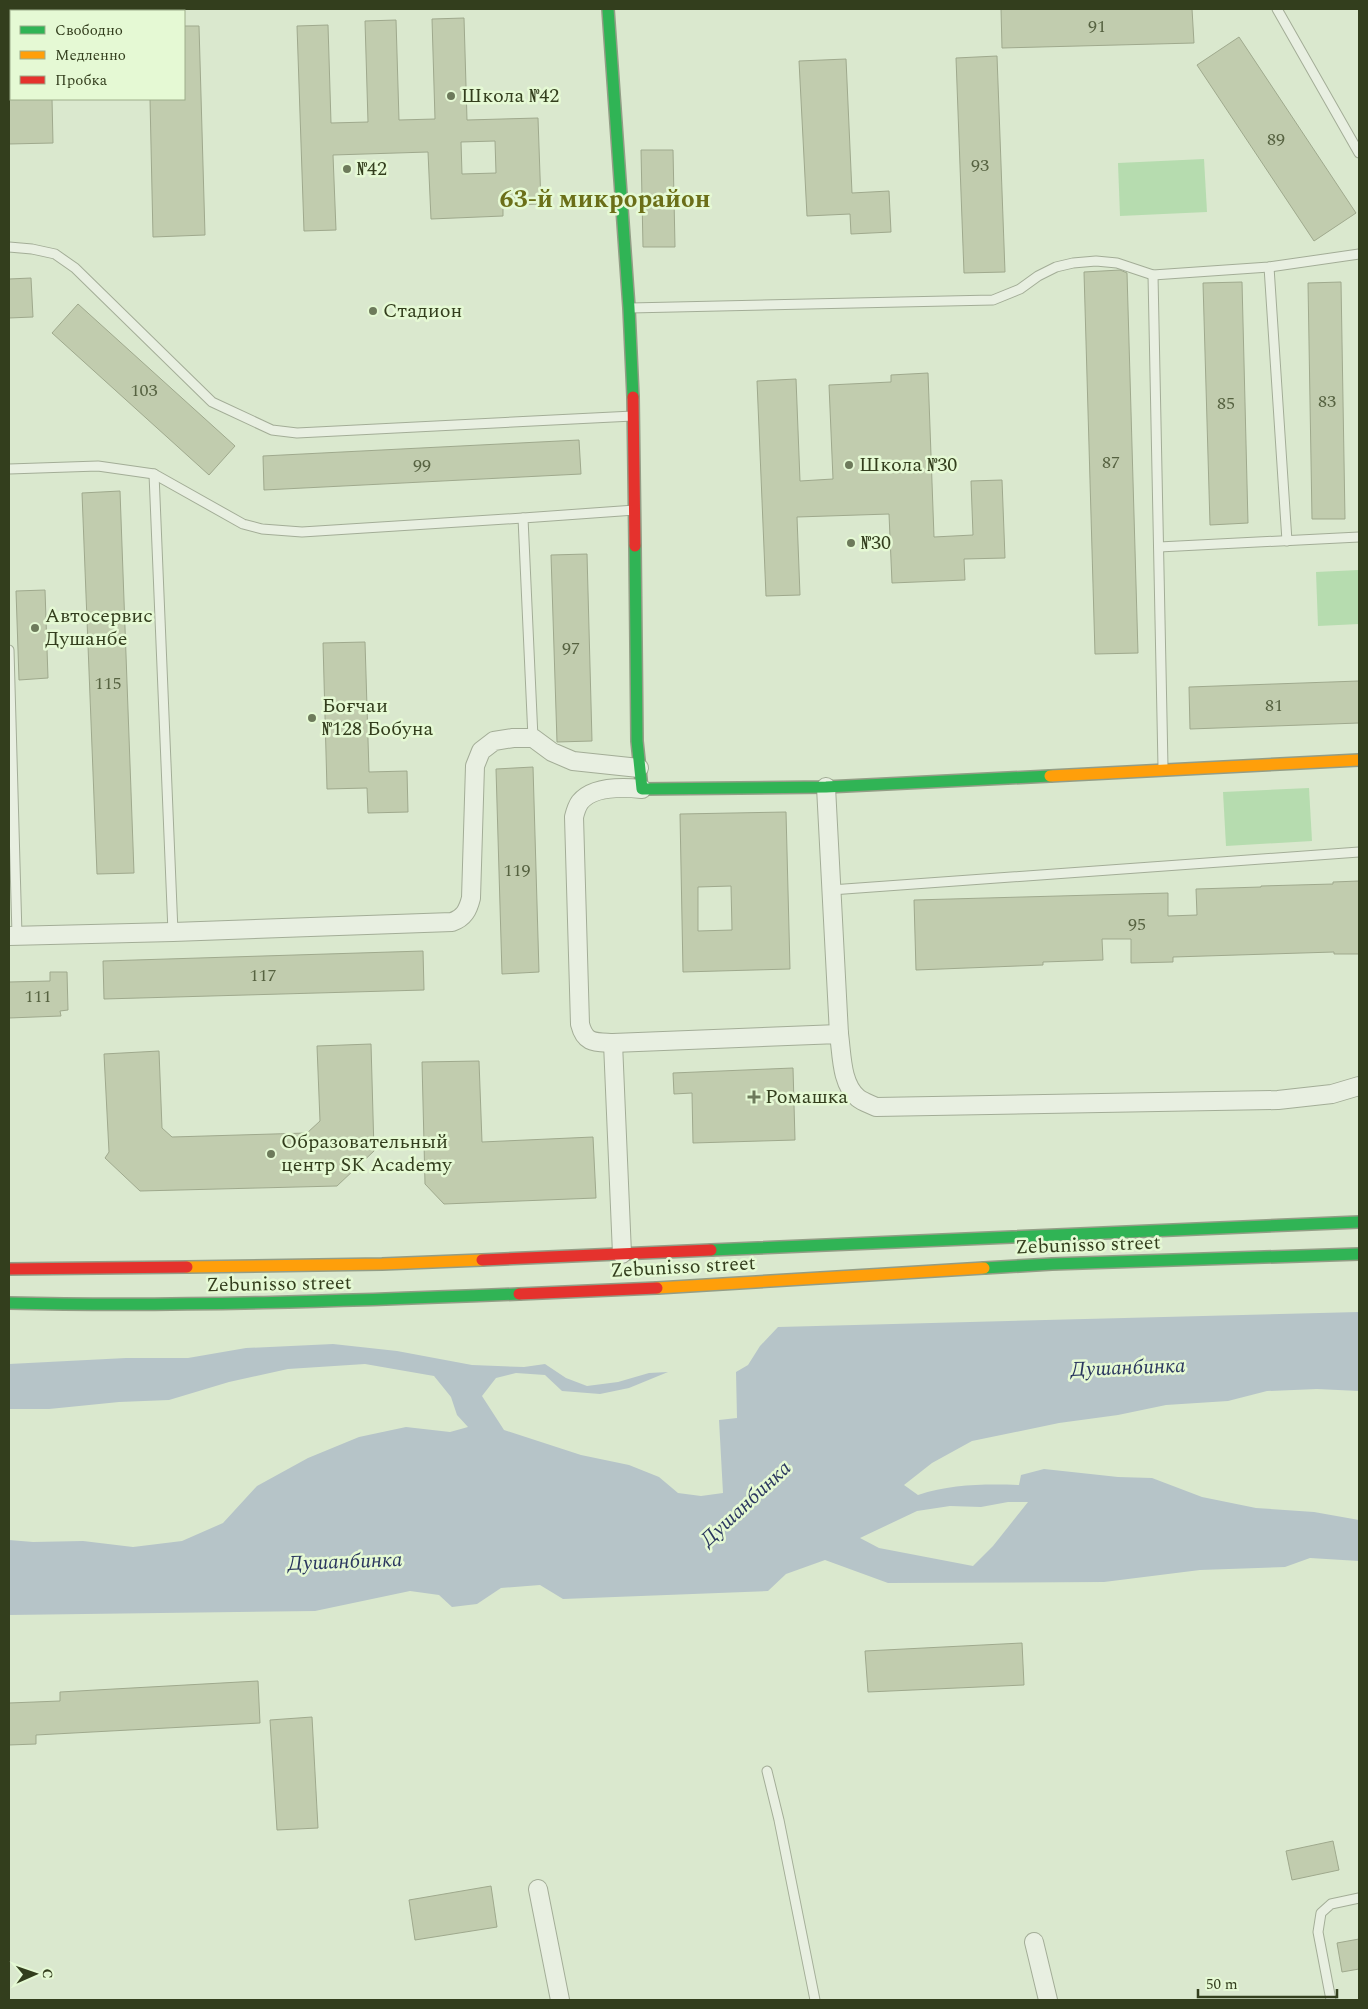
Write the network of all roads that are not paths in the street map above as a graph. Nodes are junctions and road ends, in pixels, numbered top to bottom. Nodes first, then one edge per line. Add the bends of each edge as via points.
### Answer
1 (608, 9) edge
2 (1277, 9) edge
3 (1359, 152) edge
4 (9, 247) edge
5 (1359, 254) edge
6 (1269, 267) junction
7 (1153, 275) junction
8 (630, 308) junction
9 (634, 416) junction
10 (9, 469) edge
11 (154, 474) junction
12 (635, 510) junction
13 (523, 518) junction
14 (1359, 537) edge
15 (1287, 541) junction
16 (1159, 547) junction
17 (9, 650) edge
18 (533, 738) junction
19 (1359, 760) edge
20 (639, 768) junction
21 (1163, 770) junction
22 (826, 787) junction
23 (642, 789) junction
24 (1359, 852) edge
25 (832, 890) junction
26 (173, 932) junction
27 (13, 936) edge
28 (839, 1034) junction
29 (613, 1043) junction
30 (1359, 1086) edge
31 (1359, 1222) edge
32 (622, 1254) junction
33 (1359, 1254) edge
34 (9, 1270) edge
35 (9, 1303) edge
36 (767, 1771) dead end
37 (538, 1889) dead end
38 (1359, 1898) edge
39 (1034, 1942) dead end
40 (560, 2000) edge
41 (815, 2000) edge
42 (1048, 2000) edge
43 (1331, 2000) edge

1 - 8 main road
2 - 3 lane
4 - 9 lane via 55,254 75,268 212,402 272,430 297,432
5 - 6 lane
6 - 7 lane
6 - 15 lane
7 - 8 lane via 1117,263 1081,262 1056,267 1020,289 994,300
7 - 16 lane
8 - 9 main road
9 - 12 main road
10 - 11 lane via 98,466
11 - 13 lane via 243,524 262,529 302,532
11 - 26 lane
12 - 13 lane
12 - 20 main road
13 - 18 lane
14 - 15 lane
15 - 16 lane
16 - 21 lane
17 - 27 lane
18 - 20 street via 552,752 573,761
18 - 26 street via 494,741 481,751 475,766 471,898 468,909 459,920
19 - 21 main road
20 - 23 main road
21 - 22 main road
22 - 23 main road
22 - 25 street
23 - 29 street via 624,787 593,793 580,802 574,817 580,1024 589,1040
24 - 25 lane
25 - 28 street
26 - 27 street
28 - 29 street
28 - 30 street via 848,1088 859,1099 876,1107 1278,1100 1332,1094
29 - 32 street
31 - 32 main road
32 - 34 main road via 382,1264
33 - 35 main road, Zebunisso street via 1052,1264 689,1286 314,1303
36 - 41 lane
37 - 40 street
38 - 43 lane via 1331,1904 1321,1913 1318,1932
39 - 42 street

